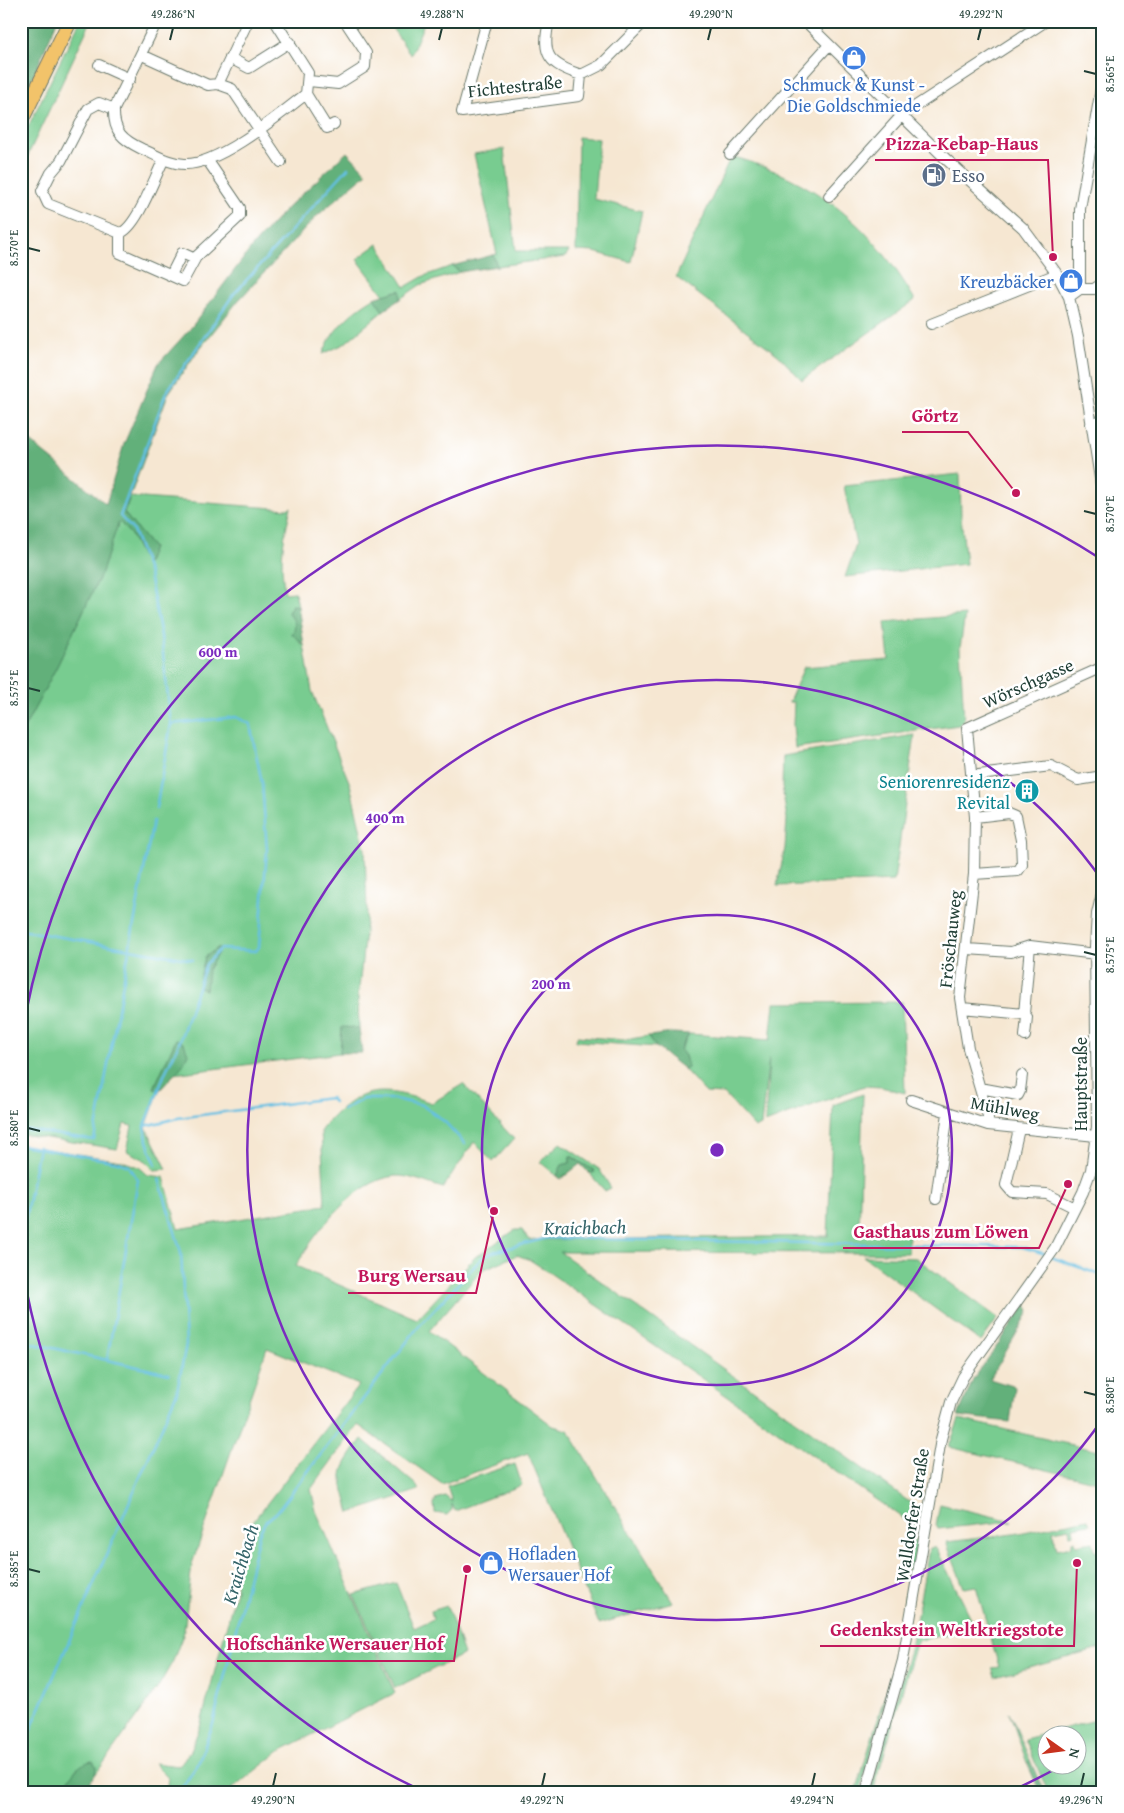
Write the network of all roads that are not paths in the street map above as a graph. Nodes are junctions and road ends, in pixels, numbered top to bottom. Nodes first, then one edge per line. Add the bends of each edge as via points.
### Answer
1 (70, 21) edge
2 (144, 21) edge
3 (248, 21) edge
4 (275, 21) edge
5 (345, 21) edge
6 (486, 21) edge
7 (549, 21) edge
8 (645, 21) edge
9 (806, 21) edge
10 (1046, 21) edge
11 (156, 24) edge
12 (290, 42) junction
13 (829, 45) junction
14 (142, 54) junction
15 (230, 58) junction
16 (99, 65) dead end
17 (581, 75) junction
18 (1103, 77) edge
19 (130, 80) junction
20 (309, 81) junction
21 (218, 84) junction
22 (306, 94) junction
23 (114, 109) junction
24 (902, 114) junction
25 (21, 121) edge
26 (334, 124) dead end
27 (260, 129) junction
28 (730, 154) dead end
29 (164, 159) junction
30 (208, 161) junction
31 (281, 162) dead end
32 (829, 196) dead end
33 (120, 232) junction
34 (1056, 274) junction
35 (1103, 283) edge
36 (1080, 289) junction
37 (1068, 297) junction
38 (931, 324) dead end
39 (1103, 420) edge
40 (1091, 424) junction
41 (1103, 498) edge
42 (1103, 667) edge
43 (967, 728) joint
44 (971, 776) junction
45 (1103, 776) edge
46 (975, 818) junction
47 (974, 874) junction
48 (1103, 889) edge
49 (1030, 946) junction
50 (967, 949) junction
51 (1096, 954) junction
52 (1100, 971) edge
53 (962, 1008) junction
54 (1024, 1014) junction
55 (1025, 1036) dead end
56 (1022, 1075) dead end
57 (980, 1088) junction
58 (911, 1100) dead end
59 (948, 1113) junction
60 (988, 1125) junction
61 (1019, 1129) junction
62 (1096, 1136) junction
63 (936, 1199) dead end
64 (1075, 1208) junction
65 (1042, 1268) joint
66 (866, 1792) edge

1 - 25 main road
2 - 11 street
3 - 15 street
4 - 12 street
5 - 20 street via 366,53 365,67 338,84
6 - 17 street, Fichtestraße via 462,112 580,96
7 - 17 street via 545,41 549,56 563,69
8 - 17 street via 601,65
9 - 13 street
10 - 24 street
11 - 14 street
12 - 15 street via 249,68
12 - 20 street via 308,73
13 - 24 street
13 - 28 street
14 - 19 street
14 - 21 street via 208,85
15 - 21 street
16 - 19 street
18 - 36 street via 1080,217
19 - 23 street
20 - 22 street
21 - 27 street via 232,89
22 - 26 street via 327,128
22 - 27 street
23 - 29 street via 114,120 121,136
23 - 33 street via 99,103 88,110 42,191 54,208
24 - 32 street
24 - 34 street via 947,160 1023,228
27 - 30 street
27 - 31 street
29 - 30 street via 182,164
29 - 33 street via 133,222
30 - 33 street via 240,208 240,216 195,259 183,281 120,253
34 - 37 street
34 - 38 street
35 - 36 street via 1094,288
36 - 37 street
37 - 40 street via 1078,336
39 - 40 street
40 - 41 street
42 - 43 street, Wörschgasse
43 - 44 street, Fröschauweg
44 - 45 street via 1051,766 1078,780
44 - 46 street, Fröschauweg
46 - 47 street, Fröschauweg
46 - 47 street, Fröschauweg via 1009,813 1016,816 1022,865 1018,871
47 - 50 street, Fröschauweg
48 - 51 street, Hauptstraße via 1097,914
49 - 50 street via 1011,952
49 - 51 street
49 - 54 street
50 - 53 street, Fröschauweg via 962,968
51 - 52 street, Hauptstraße
52 - 62 street, Hauptstraße
53 - 54 street, Fröschauweg
53 - 57 street, Fröschauweg via 968,1048
54 - 55 street via 1027,1017
56 - 57 street via 1018,1095
57 - 60 street, Fröschauweg
58 - 59 street, Mühlweg
59 - 60 street, Mühlweg
59 - 63 street
60 - 61 street, Mühlweg
61 - 62 street, Mühlweg
61 - 64 street via 1006,1185 1008,1189 1047,1194
62 - 64 street, Hauptstraße via 1091,1170
64 - 65 street, Hauptstraße
65 - 66 street, Walldorfer Straße via 963,1377 946,1418 905,1651

